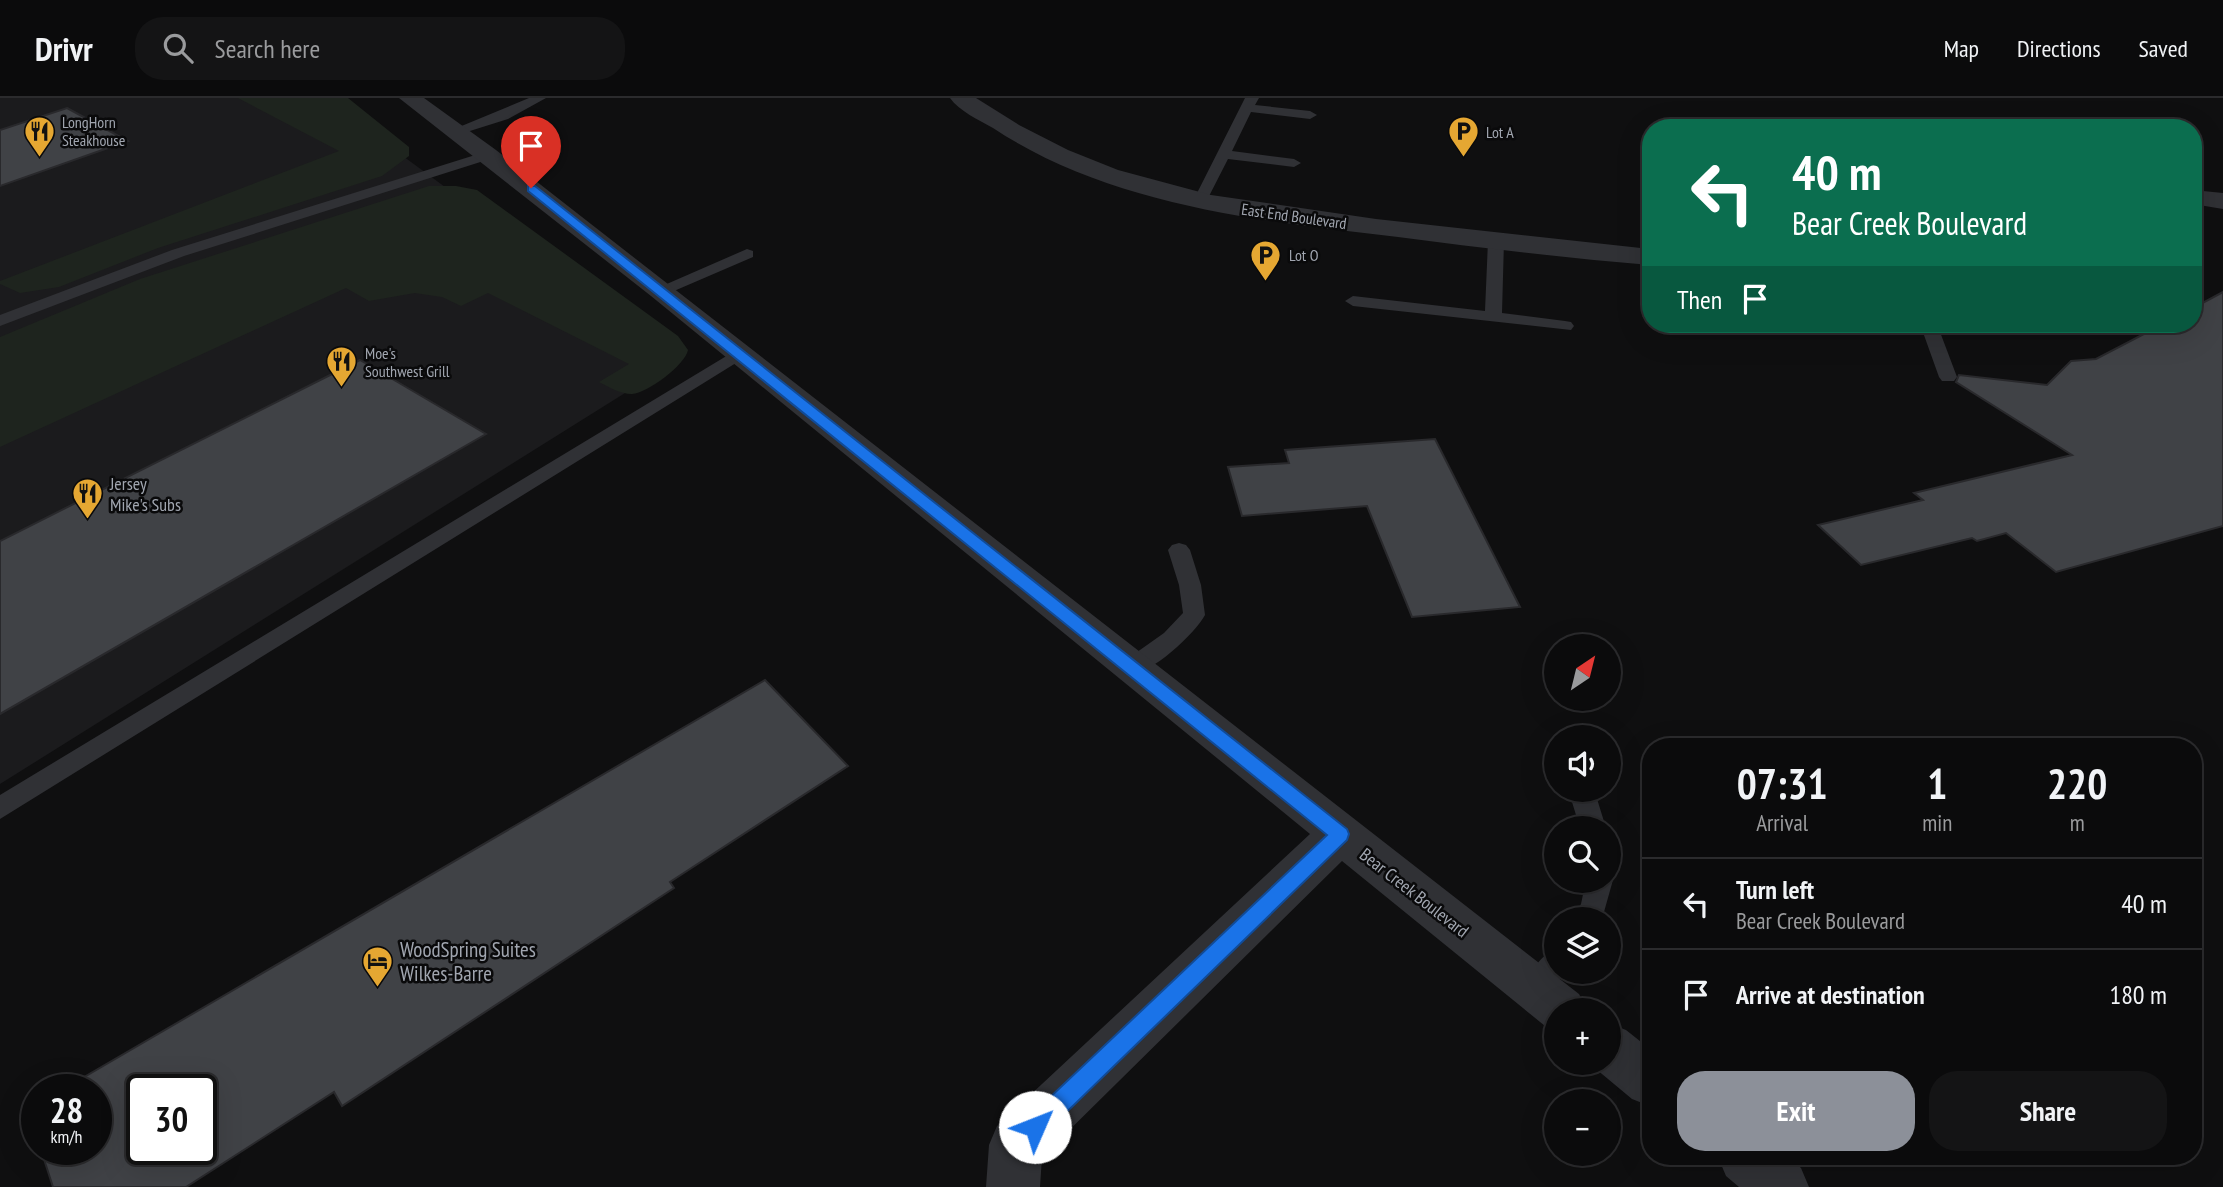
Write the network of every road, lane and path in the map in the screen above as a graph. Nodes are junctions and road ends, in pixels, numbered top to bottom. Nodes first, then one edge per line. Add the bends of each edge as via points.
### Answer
1 (410, 98) edge
2 (540, 98) edge
3 (961, 98) edge
4 (1249, 103) edge
5 (1310, 115) dead end
6 (454, 132) junction
7 (1224, 154) junction
8 (488, 155) junction
9 (1294, 163) dead end
10 (2202, 198) edge
11 (1200, 201) junction
12 (2223, 201) edge
13 (1496, 241) junction
14 (747, 254) dead end
15 (1642, 256) edge
16 (661, 290) junction
17 (1353, 301) dead end
18 (0, 302) edge
19 (36, 306) junction
20 (1493, 317) junction
21 (0, 321) edge
22 (1565, 326) dead end
23 (1931, 333) edge
24 (737, 354) junction
25 (1948, 377) dead end
26 (1179, 550) dead end
27 (1131, 668) junction
28 (0, 808) edge
29 (1340, 834) junction
30 (1551, 987) edge
31 (1621, 1058) edge
32 (1642, 1075) edge
33 (1755, 1165) edge
34 (1013, 1187) edge
35 (1782, 1187) edge

1 - 6 street, Bear Creek Boulevard
2 - 6 lane
3 - 11 street, East End Boulevard via 1035,146 1091,170
4 - 5 lane
4 - 7 lane
6 - 8 street, Bear Creek Boulevard
7 - 9 lane
7 - 11 lane
8 - 16 street, Bear Creek Boulevard
8 - 19 lane via 178,253
10 - 12 street
11 - 13 street, East End Boulevard via 1278,216
13 - 15 street, East End Boulevard
13 - 20 lane
14 - 16 lane
16 - 24 street, Bear Creek Boulevard
17 - 20 lane
18 - 19 lane
19 - 21 lane
20 - 22 lane
23 - 25 lane
24 - 27 street, Bear Creek Boulevard
24 - 28 lane
26 - 27 lane via 1194,615 1172,639
27 - 29 street, Bear Creek Boulevard
29 - 30 street, Bear Creek Boulevard
29 - 34 street via 1016,1145
31 - 32 street
33 - 35 street

